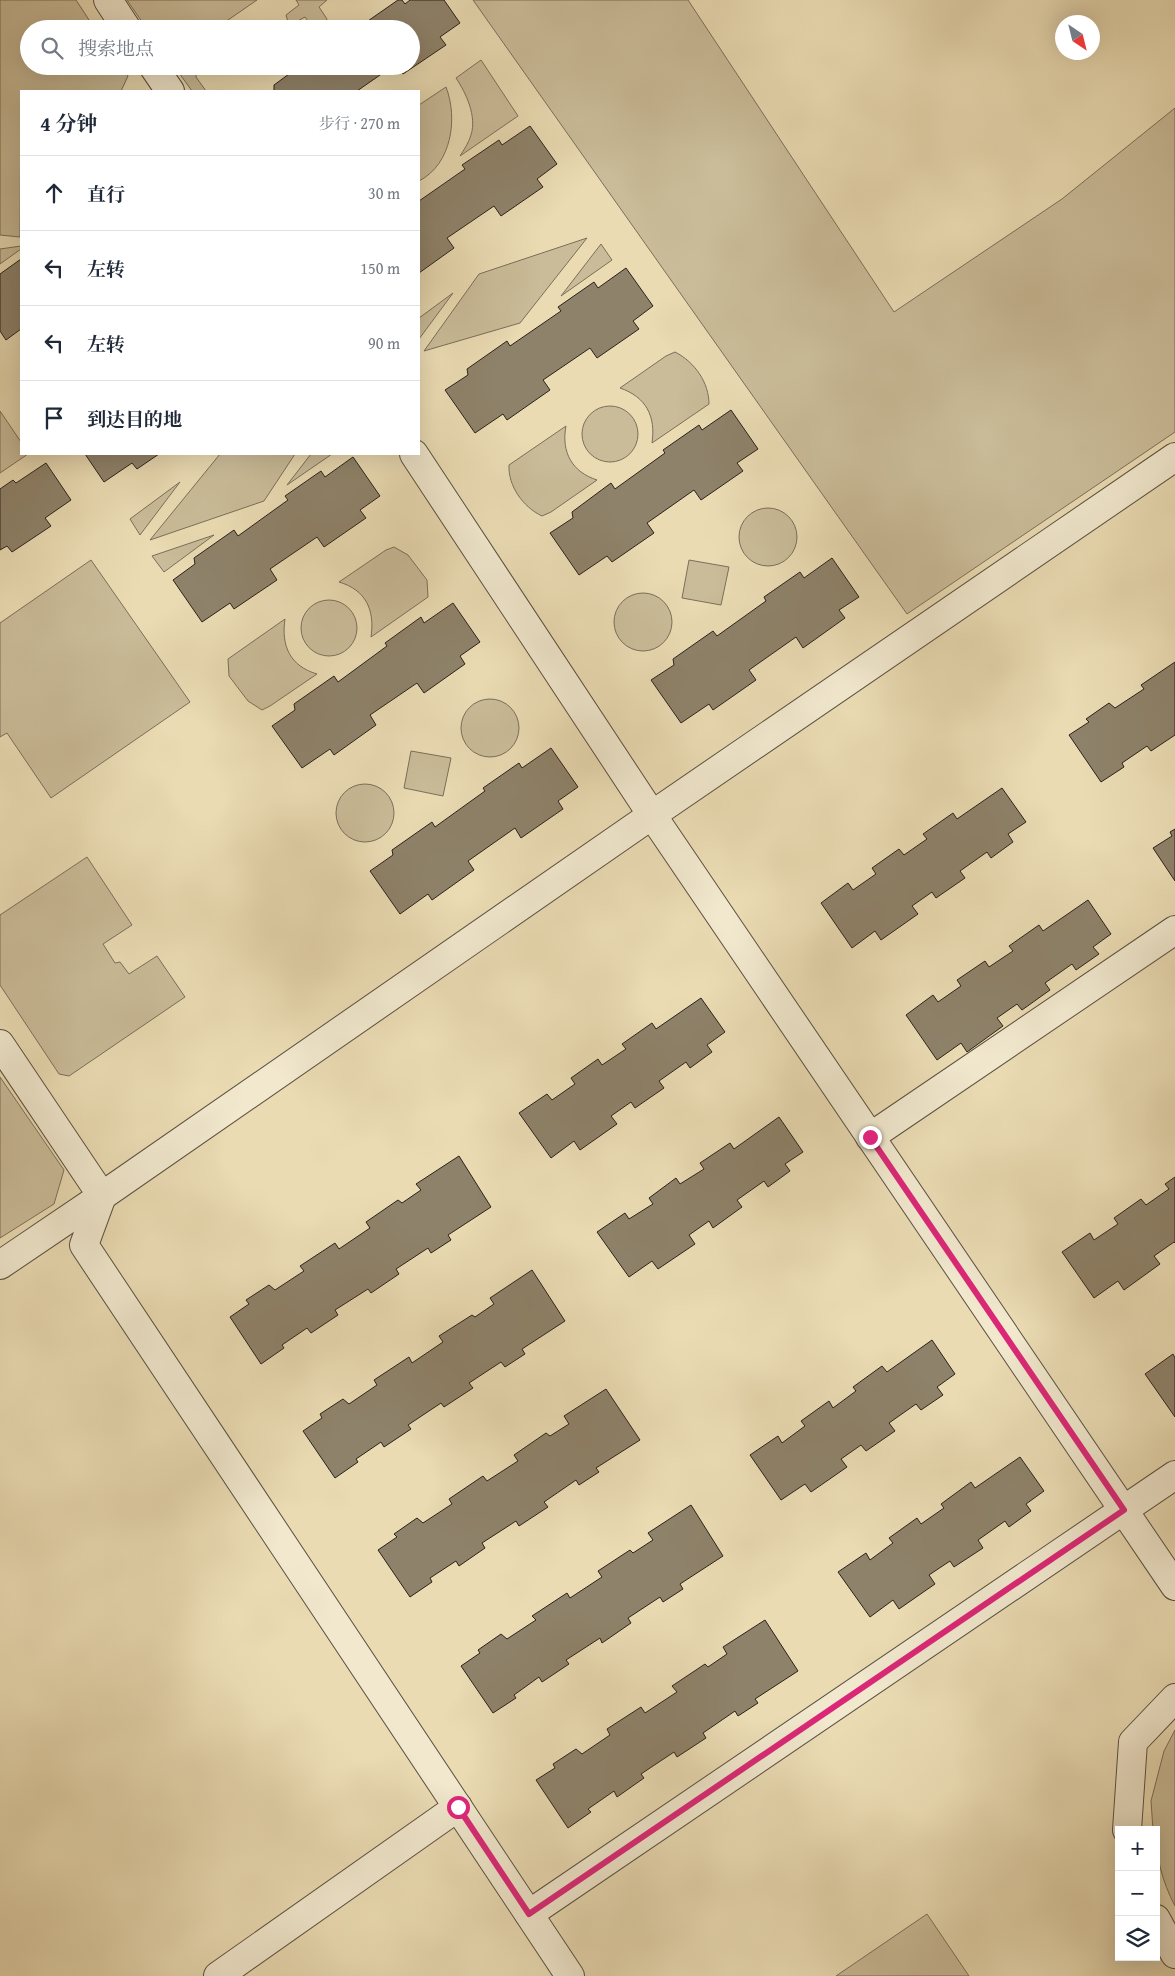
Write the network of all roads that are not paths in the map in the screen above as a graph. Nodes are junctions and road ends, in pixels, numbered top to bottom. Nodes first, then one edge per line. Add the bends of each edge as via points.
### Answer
1 (108, 0) edge
2 (122, 20) edge
3 (159, 75) edge
4 (169, 90) edge
5 (415, 455) edge
6 (1175, 457) edge
7 (652, 815) junction
8 (1175, 930) edge
9 (0, 1044) edge
10 (870, 1137) junction
11 (102, 1196) junction
12 (0, 1265) edge
13 (1175, 1475) edge
14 (1124, 1510) junction
15 (1175, 1586) edge
16 (1175, 1698) edge
17 (458, 1807) junction
18 (1127, 1826) edge
19 (529, 1914) junction
20 (1160, 1926) edge
21 (1175, 1954) edge
22 (218, 1976) edge
23 (570, 1976) edge

1 - 2 lane
3 - 4 lane
5 - 7 lane
6 - 7 lane
7 - 10 lane
7 - 11 lane
8 - 10 lane
9 - 11 lane
10 - 14 lane
11 - 12 lane
11 - 17 lane via 84,1246
13 - 14 lane
14 - 15 lane
14 - 19 lane
16 - 18 lane via 1133,1742
17 - 19 lane
17 - 22 lane
19 - 23 lane
20 - 21 lane

